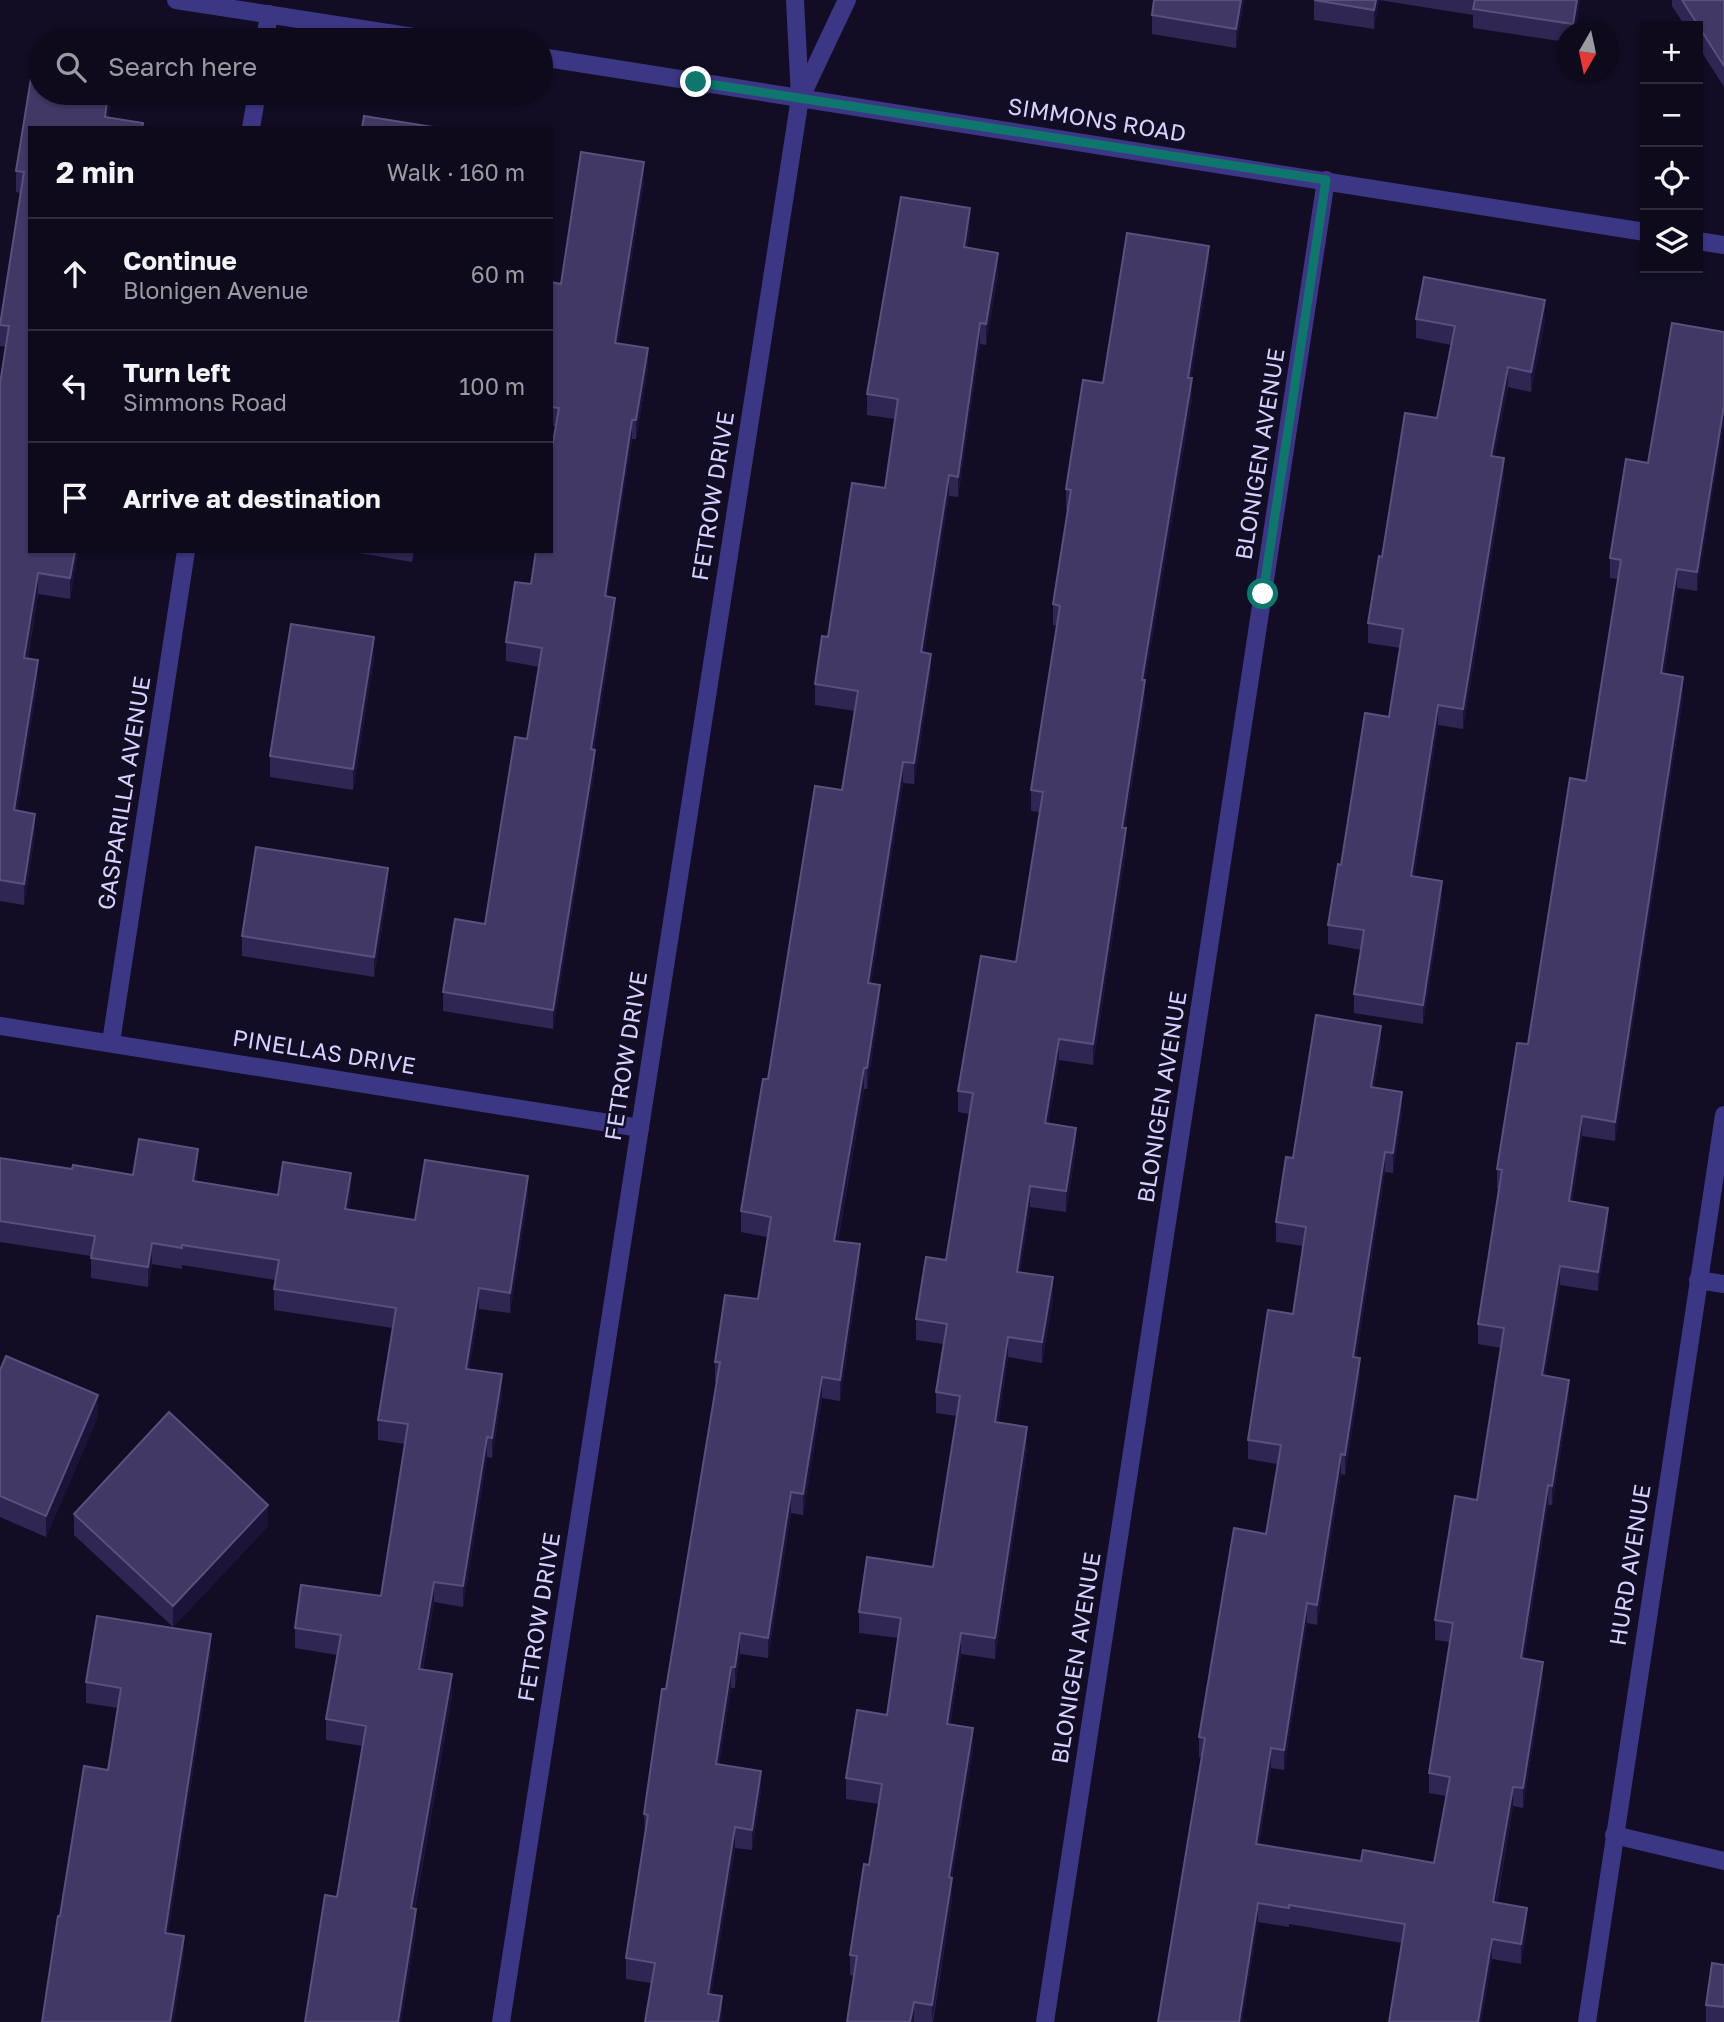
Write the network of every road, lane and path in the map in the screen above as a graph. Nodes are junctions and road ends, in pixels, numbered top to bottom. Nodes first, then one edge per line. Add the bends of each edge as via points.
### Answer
1 (176, 0) edge
2 (795, 0) edge
3 (847, 0) edge
4 (269, 14) junction
5 (267, 28) edge
6 (357, 28) edge
7 (553, 59) edge
8 (800, 98) junction
9 (255, 105) edge
10 (251, 126) edge
11 (1326, 180) junction
12 (1640, 231) edge
13 (1703, 242) edge
14 (1724, 245) edge
15 (186, 553) edge
16 (0, 1026) edge
17 (111, 1042) junction
18 (1724, 1115) edge
19 (640, 1128) junction
20 (1698, 1280) junction
21 (1724, 1284) edge
22 (1614, 1835) junction
23 (1724, 1861) edge
24 (501, 2022) edge
25 (1045, 2022) edge
26 (1587, 2022) edge

1 - 4 street
2 - 8 street
3 - 8 street
4 - 5 street
4 - 6 street
7 - 8 street, SIMMONS ROAD
8 - 11 street, SIMMONS ROAD
8 - 19 street, FETROW DRIVE
9 - 10 street
11 - 12 street, SIMMONS ROAD
11 - 25 street, BLONIGEN AVENUE
13 - 14 street
15 - 17 street, GASPARILLA AVENUE
16 - 17 street, PINELLAS DRIVE
17 - 19 street, PINELLAS DRIVE
18 - 20 street, HURD AVENUE
19 - 24 street, FETROW DRIVE
20 - 21 street
20 - 22 street, HURD AVENUE
22 - 23 street
22 - 26 street, HURD AVENUE

